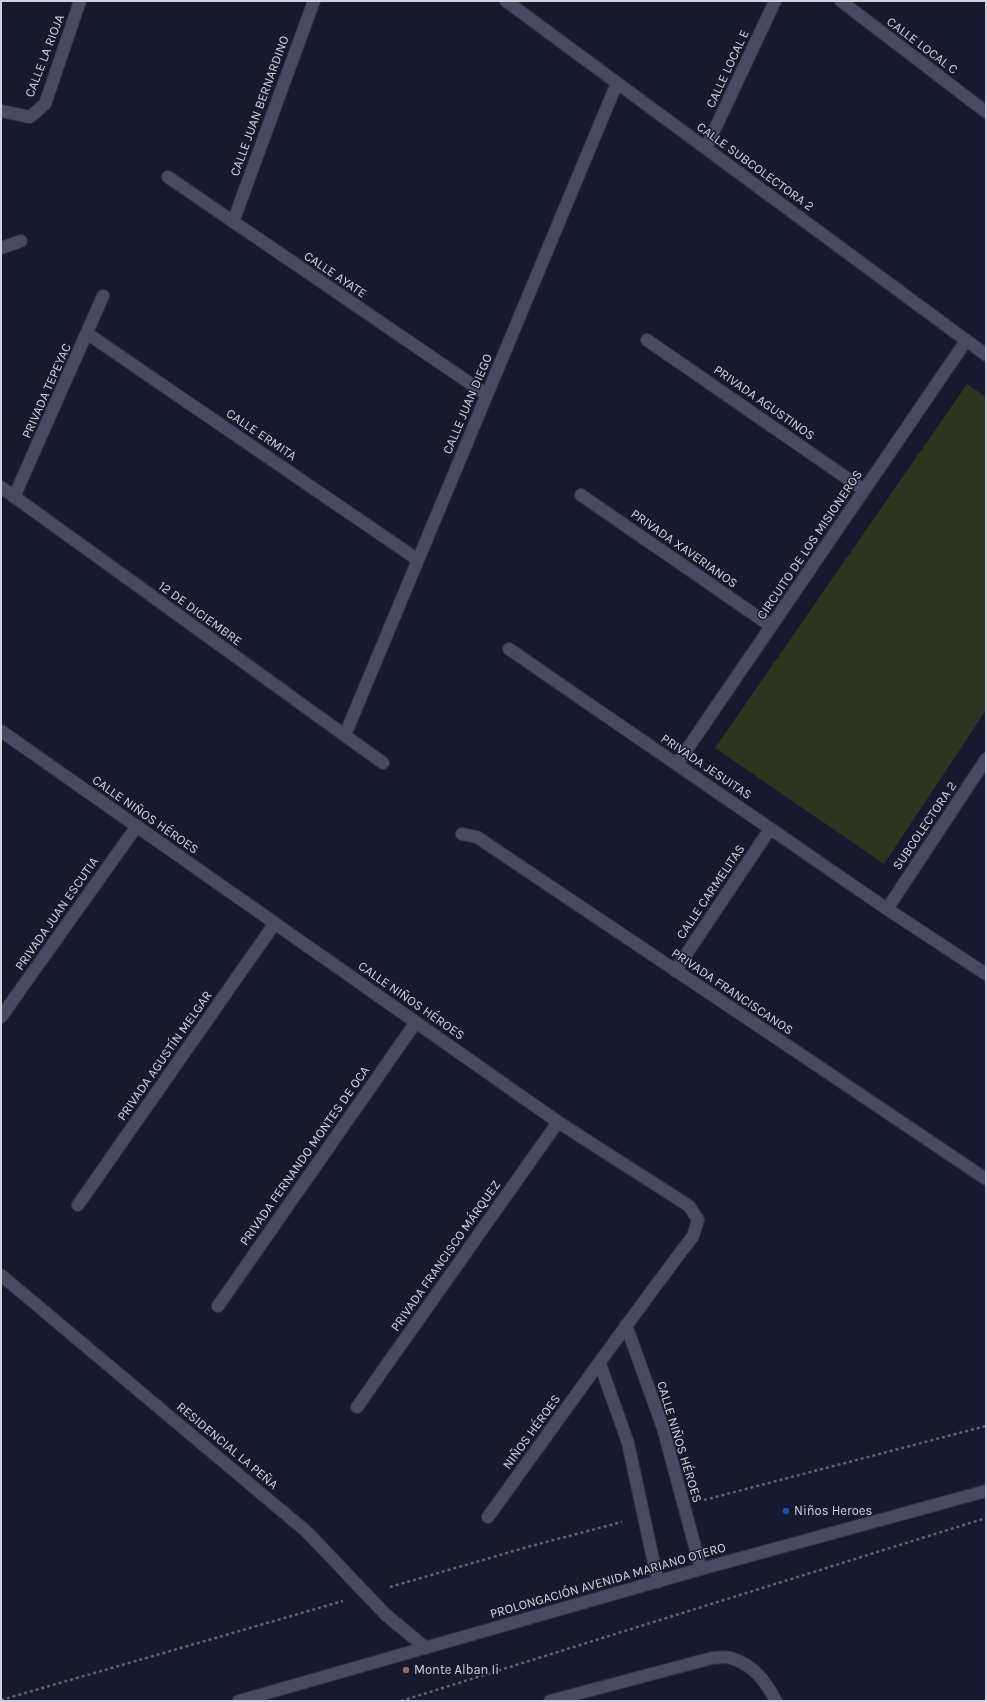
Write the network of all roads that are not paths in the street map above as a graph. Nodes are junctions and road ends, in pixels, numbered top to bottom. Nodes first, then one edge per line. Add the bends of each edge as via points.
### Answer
1 (80, 1) edge
2 (314, 1) edge
3 (506, 1) edge
4 (775, 1) edge
5 (841, 1) edge
6 (617, 83) junction
7 (1, 111) edge
8 (986, 112) edge
9 (706, 148) junction
10 (168, 177) dead end
11 (233, 222) junction
12 (21, 242) dead end
13 (1, 248) edge
14 (103, 296) dead end
15 (88, 334) junction
16 (647, 340) dead end
17 (966, 341) junction
18 (986, 355) edge
19 (487, 395) junction
20 (1, 487) edge
21 (864, 490) junction
22 (581, 495) dead end
23 (14, 498) junction
24 (418, 560) junction
25 (771, 626) junction
26 (509, 649) dead end
27 (1, 731) edge
28 (345, 735) junction
29 (986, 759) edge
30 (383, 763) dead end
31 (677, 764) junction
32 (982, 773) edge
33 (137, 826) junction
34 (770, 829) junction
35 (462, 834) dead end
36 (887, 909) junction
37 (275, 923) junction
38 (675, 971) junction
39 (986, 974) edge
40 (1, 1017) edge
41 (416, 1022) junction
42 (558, 1122) junction
43 (986, 1179) edge
44 (78, 1205) dead end
45 (1, 1275) edge
46 (218, 1306) dead end
47 (626, 1325) junction
48 (600, 1364) junction
49 (357, 1407) dead end
50 (986, 1491) edge
51 (488, 1517) dead end
52 (701, 1569) junction
53 (658, 1582) junction
54 (426, 1648) junction
55 (239, 1701) edge
56 (550, 1701) edge
57 (776, 1701) edge

1 - 7 street, CALLE LA RIOJA via 45,104 30,117
2 - 11 street, CALLE JUAN BERNARDINO
3 - 6 street, CALLE SUBCOLECTORA 2
4 - 9 street, CALLE LOCAL E
5 - 8 street, CALLE LOCAL C
6 - 9 street, CALLE SUBCOLECTORA 2
6 - 19 street, CALLE JUAN DIEGO
9 - 17 street, CALLE SUBCOLECTORA 2
10 - 11 street, CALLE AYATE
11 - 19 street, CALLE AYATE
12 - 13 street
14 - 15 street, PRIVADA TEPEYAC
15 - 23 street, PRIVADA TEPEYAC
15 - 24 street, CALLE ERMITA
16 - 21 street, PRIVADA AGUSTINOS
17 - 18 street, CALLE SUBCOLECTORA 2
17 - 21 street, CIRCUITO DE LOS MISIONEROS
19 - 24 street, CALLE JUAN DIEGO
20 - 23 street, 12 DE DICIEMBRE
21 - 25 street, CIRCUITO DE LOS MISIONEROS
22 - 25 street, PRIVADA XAVERIANOS
23 - 28 street, 12 DE DICIEMBRE
24 - 28 street, CALLE JUAN DIEGO
25 - 31 street, CIRCUITO DE LOS MISIONEROS
26 - 31 street, PRIVADA JESUITAS
27 - 33 street, CALLE NIÑOS HÉROES
28 - 30 street, 12 DE DICIEMBRE
29 - 32 street, SUBCOLECTORA 2
31 - 34 street, PRIVADA JESUITAS
32 - 36 street, SUBCOLECTORA 2
33 - 37 street, CALLE NIÑOS HÉROES
33 - 40 street, PRIVADA JUAN ESCUTIA
34 - 36 street, PRIVADA JESUITAS
34 - 38 street, CALLE CARMELITAS
35 - 38 street, PRIVADA FRANCISCANOS via 477,837
36 - 39 street, PRIVADA JESUITAS
37 - 41 street, CALLE NIÑOS HÉROES
37 - 44 street, PRIVADA AGUSTÍN MELGAR
38 - 43 street, PRIVADA FRANCISCANOS
41 - 42 street, CALLE NIÑOS HÉROES
41 - 46 street, PRIVADA FERNANDO MONTES DE OCA
42 - 47 street, CALLE NIÑOS HÉROES via 689,1206 698,1220 693,1236
42 - 49 street, PRIVADA FRANCISCO MÁRQUEZ
45 - 54 street, RESIDENCIAL LA PEÑA via 307,1532 386,1615
47 - 48 street, CALLE NIÑOS HÉROES
47 - 52 street, CALLE NIÑOS HÉROES via 663,1428
48 - 51 street, NIÑOS HÉROES
48 - 53 street via 628,1443
50 - 52 street, PROLONGACIÓN AVENIDA MARIANO OTERO
52 - 53 street, PROLONGACIÓN AVENIDA MARIANO OTERO
53 - 54 street, PROLONGACIÓN AVENIDA MARIANO OTERO
54 - 55 street, PROLONGACIÓN AVENIDA MARIANO OTERO
56 - 57 street via 712,1658 730,1657 755,1671 766,1682

